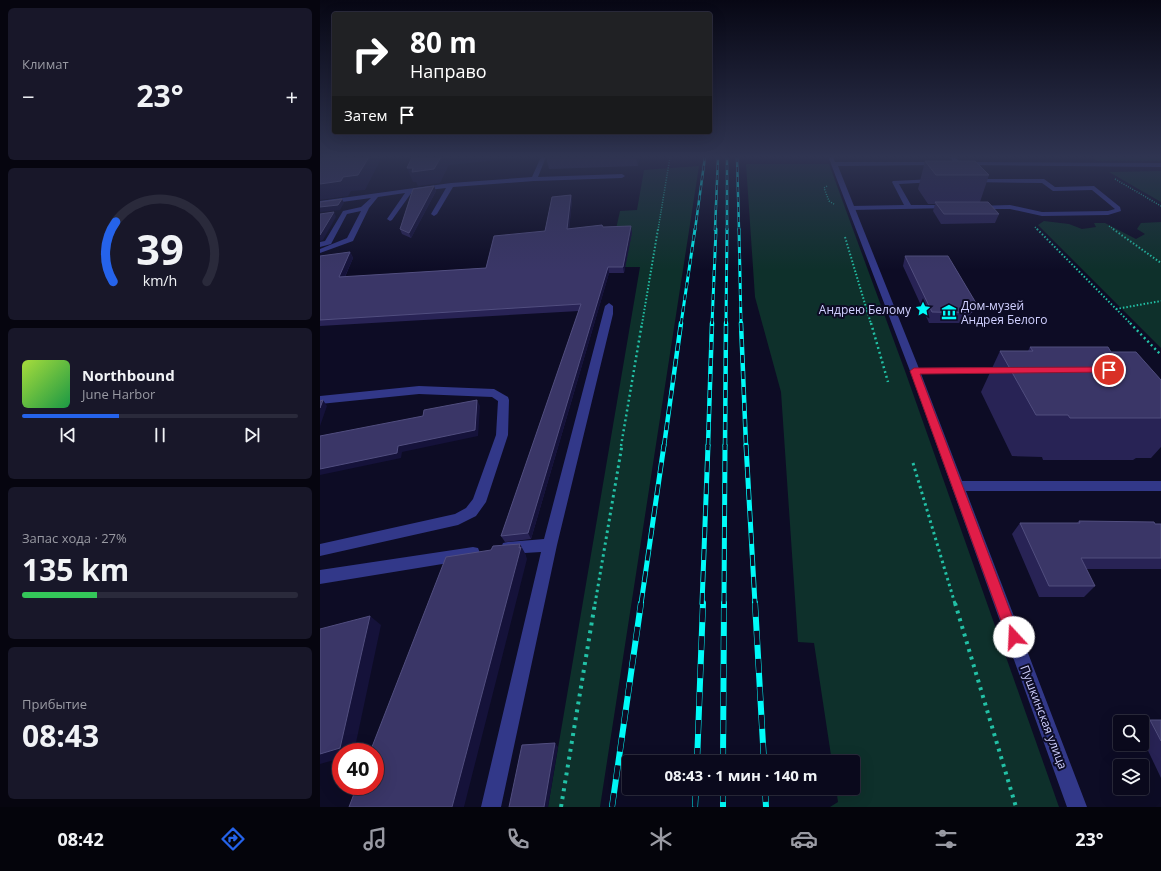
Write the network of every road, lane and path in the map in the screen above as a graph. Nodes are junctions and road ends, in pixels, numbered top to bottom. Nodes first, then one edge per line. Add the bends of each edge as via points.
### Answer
1 (384, 195) edge
2 (407, 195) edge
3 (445, 195) edge
4 (664, 195) edge
5 (846, 195) edge
6 (902, 195) edge
7 (1102, 195) edge
8 (1142, 195) edge
9 (375, 196) junction
10 (320, 203) edge
11 (1161, 206) edge
12 (958, 207) edge
13 (973, 207) edge
14 (366, 208) junction
15 (851, 208) junction
16 (909, 208) junction
17 (345, 212) junction
18 (332, 214) edge
19 (434, 214) dead end
20 (1092, 214) junction
21 (390, 219) dead end
22 (1031, 223) dead end
23 (844, 234) dead end
24 (320, 245) edge
25 (320, 252) edge
26 (1161, 263) edge
27 (1161, 301) edge
28 (609, 306) dead end
29 (1116, 309) junction
30 (1161, 355) edge
31 (1015, 370) edge
32 (914, 371) junction
33 (888, 382) dead end
34 (320, 400) edge
35 (913, 463) dead end
36 (958, 486) junction
37 (1161, 486) edge
38 (550, 545) junction
39 (320, 550) edge
40 (320, 577) edge
41 (491, 807) edge
42 (561, 807) edge
43 (1016, 807) edge
44 (1077, 807) edge

1 - 9 street
2 - 21 street
3 - 19 street
4 - 42 path
5 - 15 street, Пушкинская улица
6 - 16 street
7 - 20 street via 1118,208 1118,211
8 - 11 path
9 - 10 street
9 - 14 street
12 - 16 street
13 - 20 street via 1010,207 1042,214
14 - 17 street
14 - 25 street via 350,239
15 - 16 street
15 - 32 street, Пушкинская улица
17 - 18 street
17 - 24 street via 328,242
20 - 26 path
22 - 29 path
23 - 33 path
27 - 29 path
28 - 38 street
29 - 30 path
31 - 32 street
32 - 36 street, Пушкинская улица
34 - 39 street via 419,390 494,393 504,400 502,435 479,502 471,512 458,519
35 - 43 path
36 - 37 street
36 - 44 street, Пушкинская улица
38 - 40 street via 489,550
38 - 41 street

